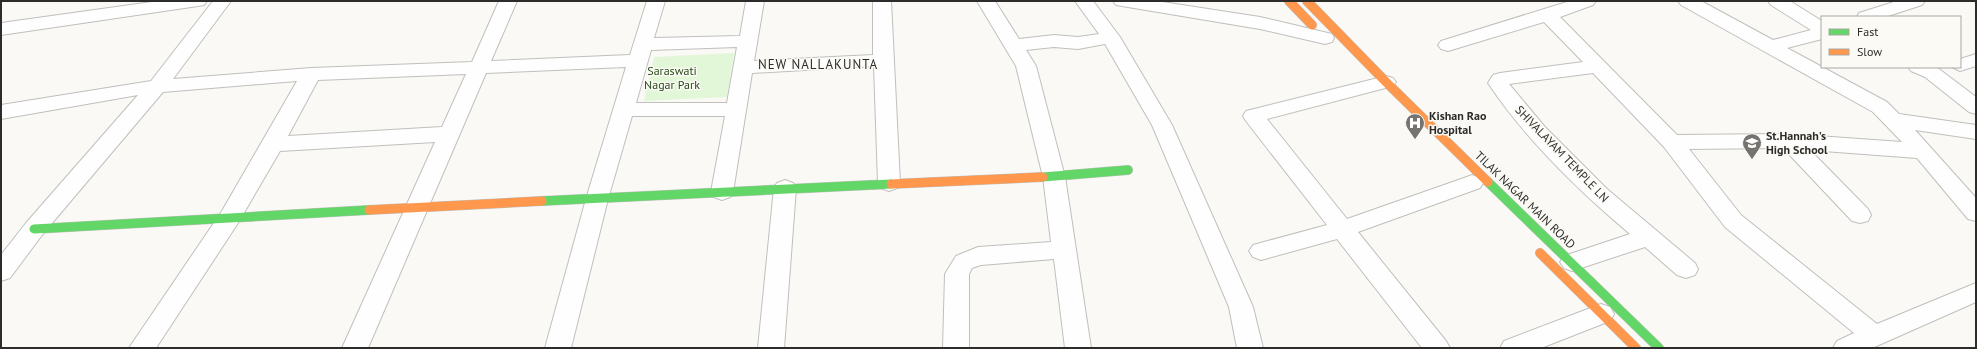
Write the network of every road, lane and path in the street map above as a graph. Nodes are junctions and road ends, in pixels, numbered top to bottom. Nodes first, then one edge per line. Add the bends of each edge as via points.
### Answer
1 (198, 1) edge
2 (222, 1) edge
3 (508, 1) edge
4 (656, 1) edge
5 (755, 1) edge
6 (882, 1) edge
7 (986, 1) edge
8 (1084, 1) edge
9 (1122, 1) edge
10 (1587, 1) edge
11 (1687, 1) edge
12 (1777, 1) edge
13 (1916, 1) edge
14 (1299, 2) edge
15 (1879, 5) edge
16 (1548, 15) junction
17 (1867, 16) edge
18 (1821, 28) edge
19 (1, 29) edge
20 (1821, 33) edge
21 (1110, 37) junction
22 (1327, 40) joint
23 (748, 41) junction
24 (1448, 44) dead end
25 (1013, 46) junction
26 (1769, 47) junction
27 (640, 52) junction
28 (883, 60) junction
29 (1976, 60) edge
30 (1961, 65) edge
31 (1598, 66) junction
32 (478, 68) junction
33 (744, 68) junction
34 (1944, 68) edge
35 (1925, 70) edge
36 (311, 74) junction
37 (1375, 85) junction
38 (157, 86) junction
39 (1976, 107) edge
40 (736, 109) junction
41 (625, 110) junction
42 (1, 112) edge
43 (1892, 120) junction
44 (1976, 132) edge
45 (448, 134) junction
46 (1789, 141) junction
47 (1672, 142) junction
48 (273, 144) junction
49 (1922, 151) junction
50 (1128, 170) dead end
51 (1054, 177) junction
52 (889, 183) junction
53 (1472, 183) dead end
54 (785, 188) junction
55 (722, 192) junction
56 (597, 199) junction
57 (416, 207) junction
58 (1976, 213) edge
59 (1860, 215) dead end
60 (230, 217) junction
61 (34, 229) junction
62 (1343, 229) junction
63 (1648, 237) junction
64 (1531, 243) dead end
65 (1063, 250) junction
66 (1261, 251) dead end
67 (1572, 262) junction
68 (1686, 269) dead end
69 (1, 272) edge
70 (1976, 292) edge
71 (1601, 314) junction
72 (1875, 336) junction
73 (142, 348) edge
74 (355, 348) edge
75 (558, 348) edge
76 (771, 348) edge
77 (956, 348) edge
78 (1078, 348) edge
79 (1250, 348) edge
80 (1437, 348) edge
81 (1513, 348) edge
82 (1636, 348) edge
83 (1659, 348) edge
84 (1846, 348) edge

1 - 19 street
2 - 38 street
3 - 32 street
4 - 27 street
5 - 23 street
6 - 28 street
7 - 25 street
8 - 21 street
9 - 22 street via 1260,24
10 - 16 street
11 - 26 street
12 - 18 street
13 - 15 street
14 - 22 street, TILAK NAGAR MAIN ROAD
14 - 37 street, TILAK NAGAR MAIN ROAD
15 - 17 street
16 - 24 street
16 - 31 street
20 - 26 street
21 - 25 street via 1078,43 1054,41
21 - 79 street via 1162,125 1241,307
23 - 27 street
23 - 33 street
25 - 51 street via 1026,66
26 - 43 street via 1880,108
27 - 32 street
27 - 41 street
28 - 33 street
28 - 52 street
29 - 30 street
31 - 47 street
31 - 63 street, SHIVALAYAM TEMPLE LN via 1500,79 1498,82 1538,132 1572,168
32 - 36 street
32 - 45 street
33 - 40 street
34 - 35 street
35 - 39 street
36 - 38 street
36 - 48 street
37 - 62 street via 1253,116
37 - 67 street, TILAK NAGAR MAIN ROAD
38 - 42 street
38 - 61 street
40 - 41 street
40 - 55 street
41 - 56 street
43 - 44 street
43 - 49 street
45 - 48 street
45 - 57 street
46 - 47 street
46 - 49 street
46 - 59 street
47 - 72 street via 1733,221
48 - 60 street
49 - 58 street
50 - 51 street
51 - 52 street
51 - 65 street
52 - 54 street
53 - 62 street
54 - 55 street
54 - 76 street
55 - 56 street
56 - 57 street
56 - 75 street
57 - 60 street
57 - 74 street
60 - 61 street
60 - 73 street
61 - 69 street
62 - 66 street
62 - 80 street
63 - 67 street
63 - 68 street
64 - 71 street
65 - 77 street via 978,256 964,262 957,274
65 - 78 street
67 - 83 street, TILAK NAGAR MAIN ROAD
70 - 72 street
71 - 81 street
71 - 82 street
72 - 84 street

